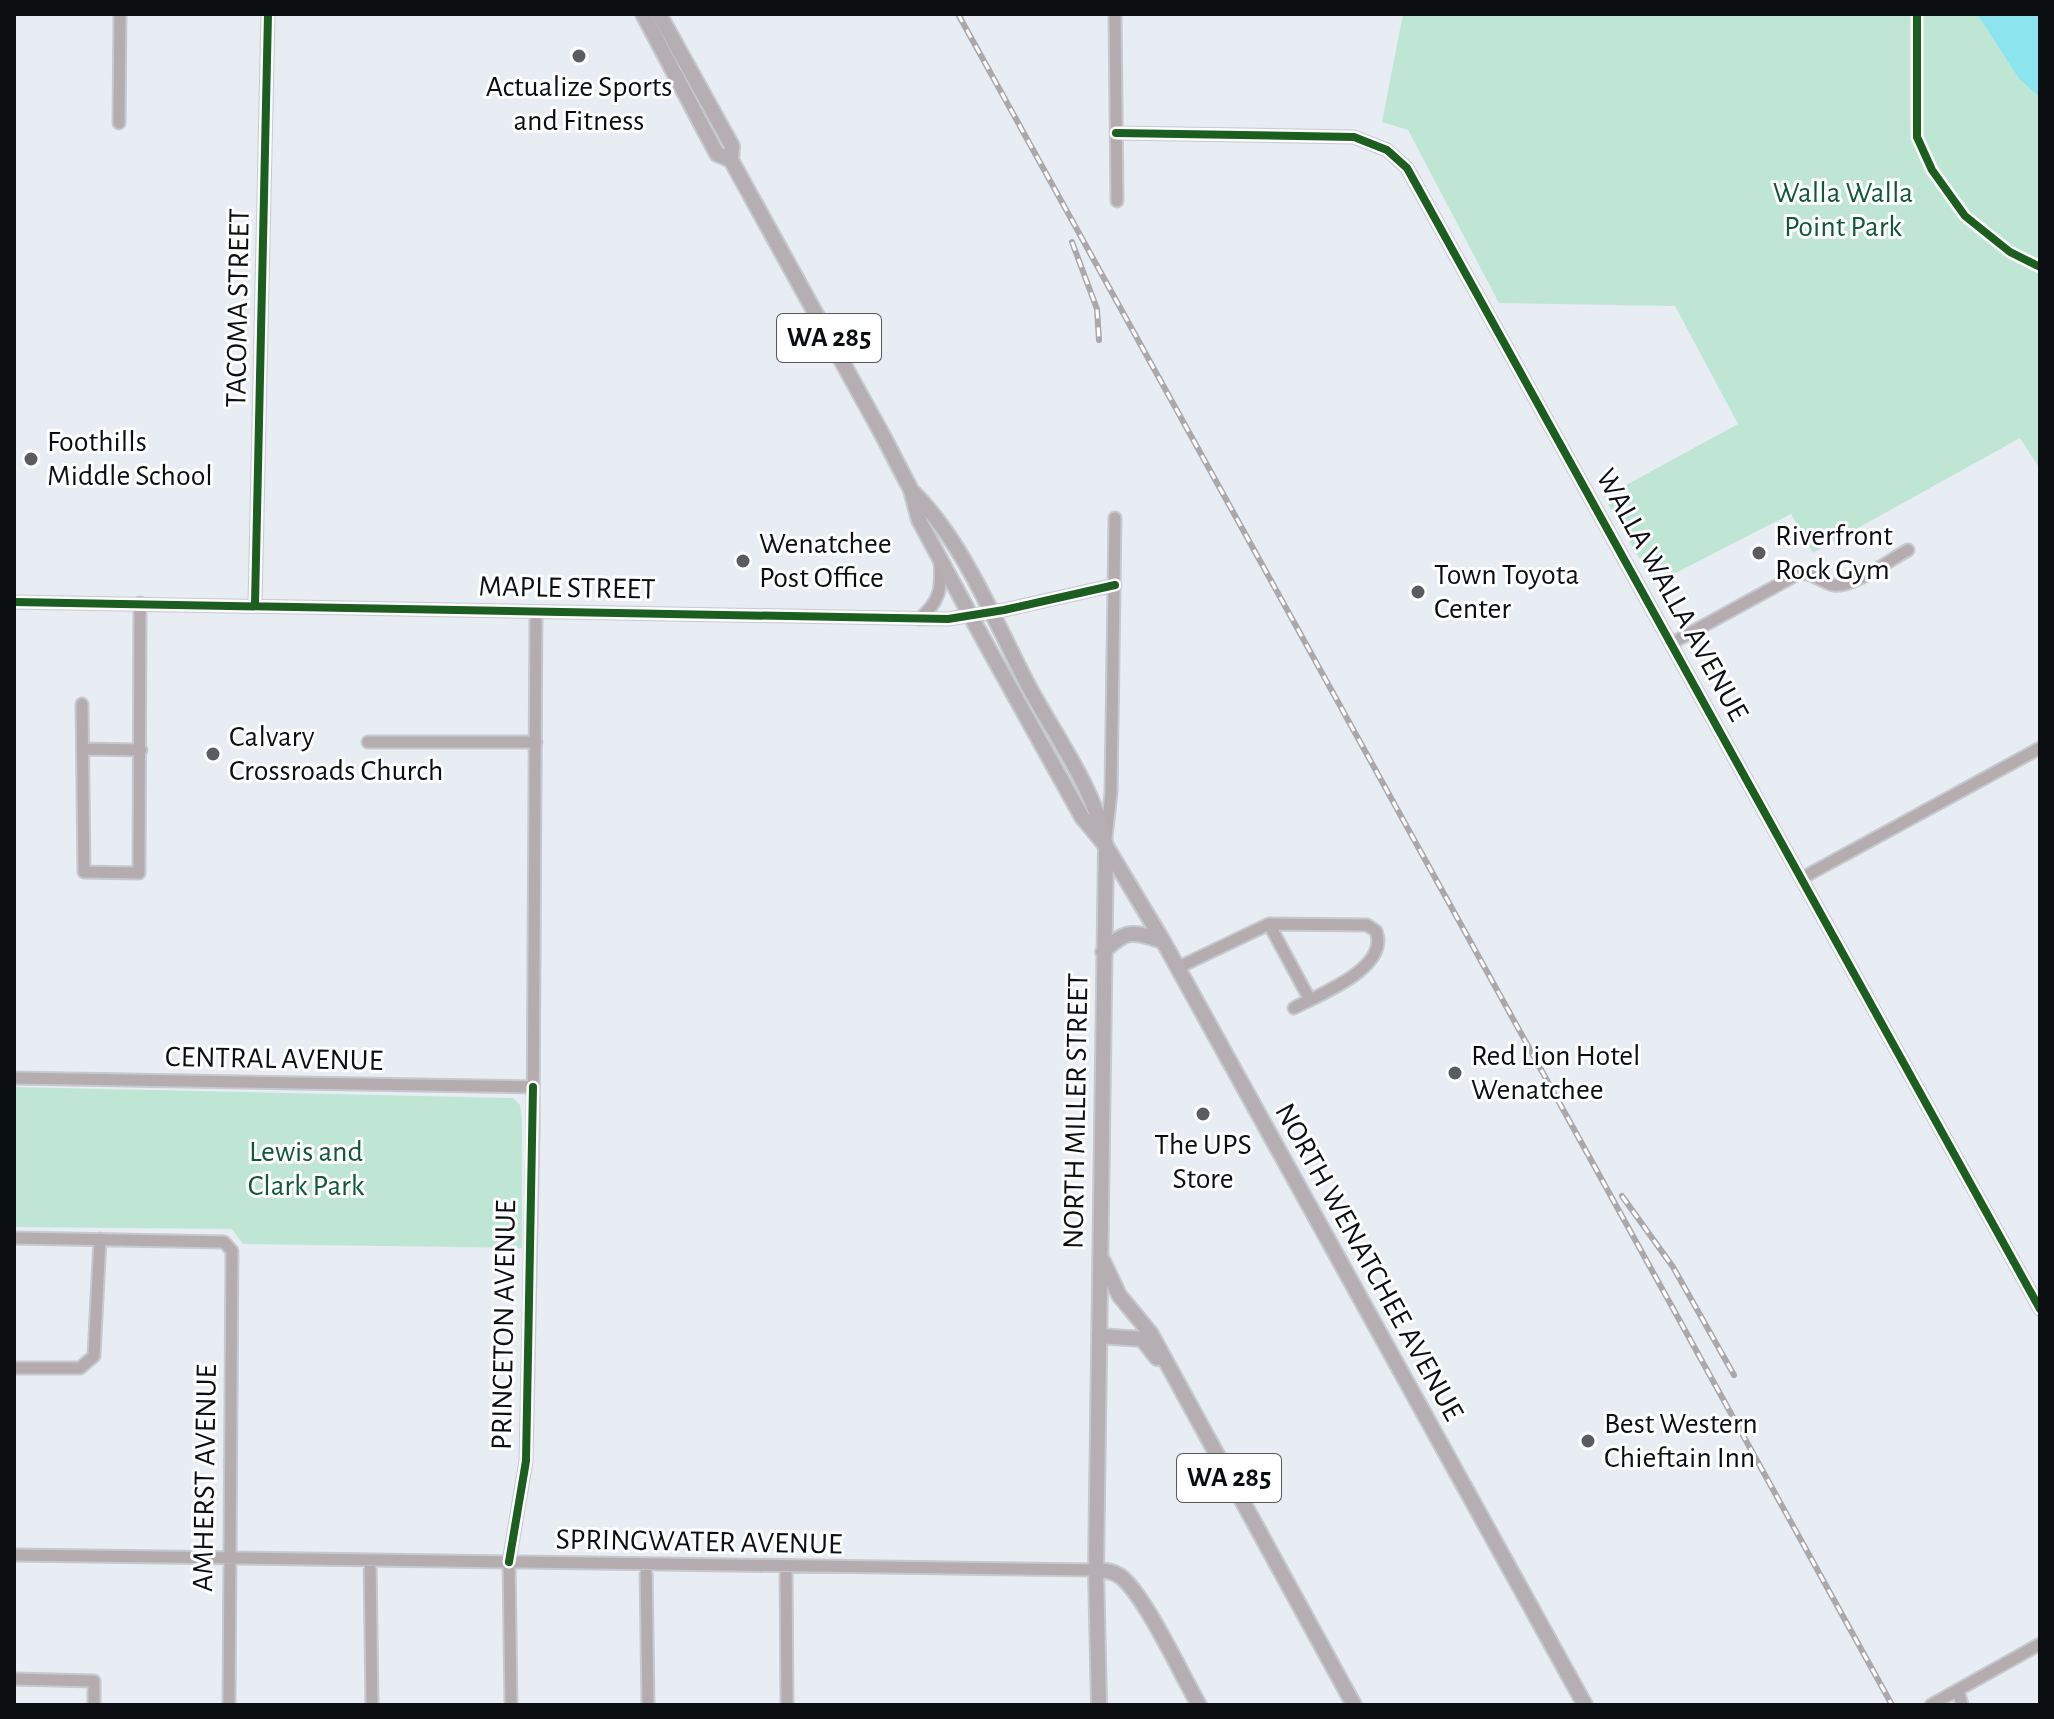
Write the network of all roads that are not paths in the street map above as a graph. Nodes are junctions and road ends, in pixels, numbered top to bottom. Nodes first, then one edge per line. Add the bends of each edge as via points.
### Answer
1 (120, 14) edge
2 (268, 14) edge
3 (643, 14) edge
4 (659, 14) edge
5 (1115, 14) edge
6 (119, 123) dead end
7 (1116, 133) junction
8 (731, 160) junction
9 (1117, 201) dead end
10 (911, 490) junction
11 (1115, 518) dead end
12 (1908, 550) dead end
13 (939, 557) junction
14 (1115, 585) junction
15 (14, 602) edge
16 (140, 603) junction
17 (255, 604) junction
18 (536, 612) junction
19 (990, 613) junction
20 (972, 616) junction
21 (919, 619) junction
22 (1672, 643) junction
23 (82, 704) dead end
24 (368, 742) dead end
25 (536, 742) junction
26 (2040, 748) edge
27 (85, 749) junction
28 (141, 750) junction
29 (1106, 846) junction
30 (1802, 878) junction
31 (1269, 924) junction
32 (1163, 941) junction
33 (1103, 952) junction
34 (1177, 968) junction
35 (1310, 1000) junction
36 (1294, 1008) dead end
37 (14, 1078) edge
38 (533, 1087) junction
39 (14, 1238) edge
40 (100, 1239) junction
41 (1100, 1254) junction
42 (2040, 1309) edge
43 (1099, 1336) junction
44 (14, 1368) edge
45 (1171, 1371) junction
46 (14, 1555) edge
47 (228, 1558) junction
48 (370, 1560) junction
49 (509, 1562) junction
50 (646, 1566) junction
51 (786, 1568) junction
52 (1096, 1570) junction
53 (2040, 1644) edge
54 (14, 1679) edge
55 (1958, 1690) junction
56 (94, 1705) edge
57 (229, 1705) edge
58 (372, 1705) edge
59 (511, 1705) edge
60 (648, 1705) edge
61 (787, 1705) edge
62 (1099, 1705) edge
63 (1199, 1705) edge
64 (1354, 1705) edge
65 (1585, 1705) edge
66 (1931, 1705) edge
67 (1962, 1705) edge

1 - 6 street
2 - 17 street, TACOMA STREET
3 - 8 main road, NORTH WENATCHEE AVENUE / WA 285 via 717,154
4 - 8 main road, NORTH WENATCHEE AVENUE / WA 285 via 732,146
5 - 7 street
7 - 9 street
7 - 22 street, WALLA WALLA AVENUE via 1354,137 1394,155 1417,183
8 - 10 main road, NORTH WENATCHEE AVENUE / WA 285
10 - 13 main road, NORTH WENATCHEE AVENUE / WA 285 via 919,520
10 - 19 main road, NORTH WENATCHEE AVENUE / WA 285 via 945,530
11 - 14 street, NORTH MILLER STREET
12 - 22 street via 1843,586 1798,574
13 - 20 main road, NORTH WENATCHEE AVENUE / WA 285
13 - 21 street, WA 285 via 939,596
14 - 19 street, MAPLE STREET
14 - 29 street, NORTH MILLER STREET
15 - 16 street, MAPLE STREET
16 - 17 street, MAPLE STREET
16 - 28 street
17 - 18 street, MAPLE STREET
18 - 21 street, MAPLE STREET
18 - 25 street, PRINCETON AVENUE
19 - 20 street, MAPLE STREET
19 - 29 main road, NORTH WENATCHEE AVENUE / WA 285 via 1096,805
20 - 21 street, MAPLE STREET
20 - 29 main road, NORTH WENATCHEE AVENUE / WA 285 via 1082,817
22 - 30 street, WALLA WALLA AVENUE
23 - 27 street
24 - 25 street
25 - 38 street, PRINCETON AVENUE
26 - 30 street
27 - 28 street
27 - 28 street via 84,872 125,873 139,873
29 - 32 main road, NORTH WENATCHEE AVENUE
29 - 33 main road, NORTH MILLER STREET / WA 285
30 - 42 street, WALLA WALLA AVENUE
31 - 34 street
31 - 35 street
31 - 35 street via 1355,924 1376,931 1373,959
32 - 33 main road via 1131,932
32 - 34 main road, NORTH WENATCHEE AVENUE
33 - 41 main road, NORTH MILLER STREET / WA 285
34 - 65 main road, NORTH WENATCHEE AVENUE
35 - 36 street
37 - 38 street, CENTRAL AVENUE
38 - 49 street, PRINCETON AVENUE via 526,1461
39 - 40 street
40 - 44 street via 94,1356 80,1368
40 - 47 street, AMHERST AVENUE via 224,1242 232,1251
41 - 43 main road, NORTH MILLER STREET / WA 285
41 - 45 main road, WA 285 via 1119,1295 1151,1334
43 - 45 main road, WA 285 via 1142,1339
43 - 52 main road, NORTH MILLER STREET / WA 285
45 - 64 main road, WA 285
46 - 47 street, SPRINGWATER AVENUE
47 - 48 street, SPRINGWATER AVENUE
47 - 57 street, AMHERST AVENUE
48 - 49 street, SPRINGWATER AVENUE
48 - 58 street
49 - 50 street, SPRINGWATER AVENUE
49 - 59 street, PRINCETON AVENUE
50 - 51 street, SPRINGWATER AVENUE
50 - 60 street
51 - 52 street, SPRINGWATER AVENUE
51 - 61 street
52 - 62 main road, NORTH MILLER STREET
52 - 63 main road via 1122,1577 1136,1595
53 - 55 street
54 - 56 street via 94,1681
55 - 66 street
55 - 67 street

